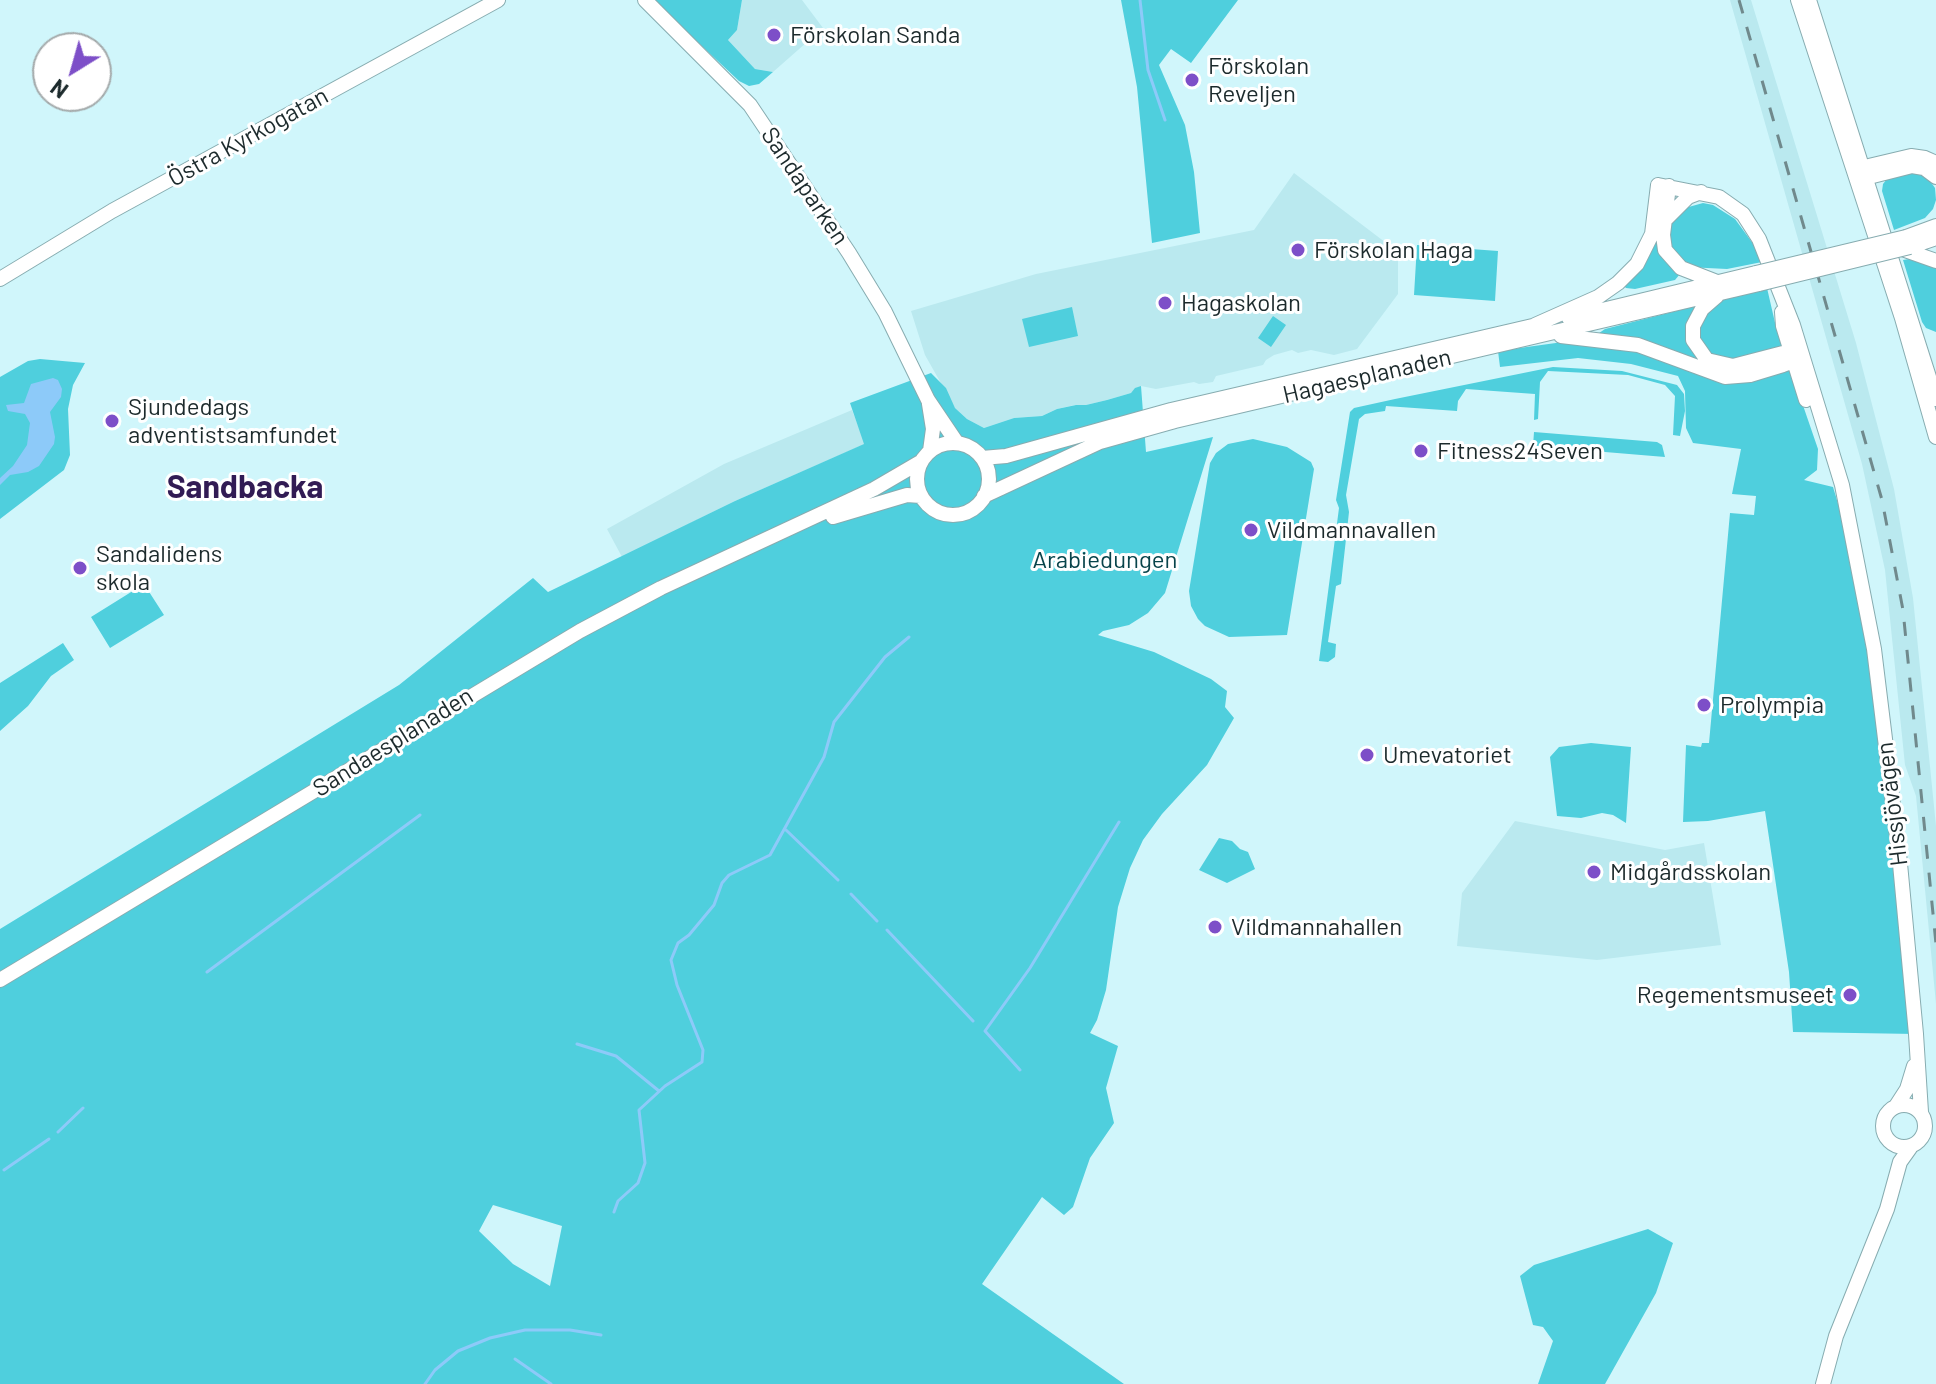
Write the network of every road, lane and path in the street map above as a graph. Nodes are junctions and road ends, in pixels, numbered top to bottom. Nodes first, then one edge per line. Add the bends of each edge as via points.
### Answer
1 (498, 0) edge
2 (645, 0) edge
3 (1798, 0) edge
4 (1809, 0) edge
5 (1936, 163) edge
6 (1860, 174) junction
7 (1936, 177) edge
8 (1664, 186) junction
9 (1701, 192) junction
10 (1936, 216) edge
11 (1665, 220) junction
12 (1932, 232) edge
13 (1907, 246) junction
14 (1936, 261) edge
15 (0, 279) edge
16 (1719, 288) junction
17 (1781, 299) junction
18 (1783, 326) junction
19 (1538, 330) junction
20 (1923, 351) edge
21 (1797, 354) junction
22 (1766, 357) junction
23 (1936, 399) edge
24 (928, 400) junction
25 (1936, 437) edge
26 (957, 443) junction
27 (926, 456) junction
28 (982, 458) junction
29 (921, 496) junction
30 (984, 496) junction
31 (797, 527) junction
32 (0, 980) edge
33 (1916, 1034) junction
34 (1896, 1106) junction
35 (1921, 1112) junction
36 (1890, 1143) junction
37 (1910, 1148) junction
38 (1887, 1209) junction
39 (1823, 1384) edge

1 - 15 main road, Östra Kyrkogatan via 112,211
2 - 24 main road, Sandaparken via 750,105 885,312
3 - 6 main road
4 - 6 main road
5 - 6 main road via 1911,156
6 - 7 main road via 1912,166
6 - 20 main road
8 - 9 main road, Hissjövägen
8 - 11 main road
8 - 19 main road via 1652,234 1637,264 1598,297
9 - 11 main road
9 - 17 main road, Hissjövägen via 1727,202 1749,221
10 - 12 main road
11 - 16 main road via 1663,243 1670,258
12 - 13 main road, Hagaesplanaden
13 - 14 main road
13 - 16 main road, Hagaesplanaden, bridge
16 - 19 main road, Hagaesplanaden
16 - 22 main road via 1693,326 1701,355 1726,366
17 - 18 main road, Hissjövägen
17 - 21 main road, Hissjövägen
18 - 21 main road, Hissjövägen
18 - 22 main road
19 - 21 main road via 1638,345 1725,377 1750,375
19 - 28 main road, Hagaesplanaden via 1171,410
19 - 30 main road, Hagaesplanaden via 1100,442
20 - 23 main road
20 - 25 main road
21 - 22 main road
21 - 33 main road, Hissjövägen via 1842,485 1874,649
24 - 26 main road, Sandaparken
24 - 27 main road, Sandaparken via 933,429
26 - 27 main road
26 - 28 main road
27 - 29 main road via 917,477
27 - 31 main road, Sandaesplanaden
28 - 30 main road via 988,476
29 - 30 main road via 935,510 955,514 974,507
29 - 31 main road, Sandaesplanaden via 907,495
31 - 32 main road, Sandaesplanaden via 580,631
33 - 34 main road, Hissjövägen via 1914,1068
33 - 35 main road, Hissjövägen
34 - 35 main road
34 - 36 main road via 1883,1121
35 - 37 main road via 1926,1126 1922,1139
36 - 37 main road
36 - 38 main road
37 - 38 main road via 1900,1162
38 - 39 main road via 1836,1336

